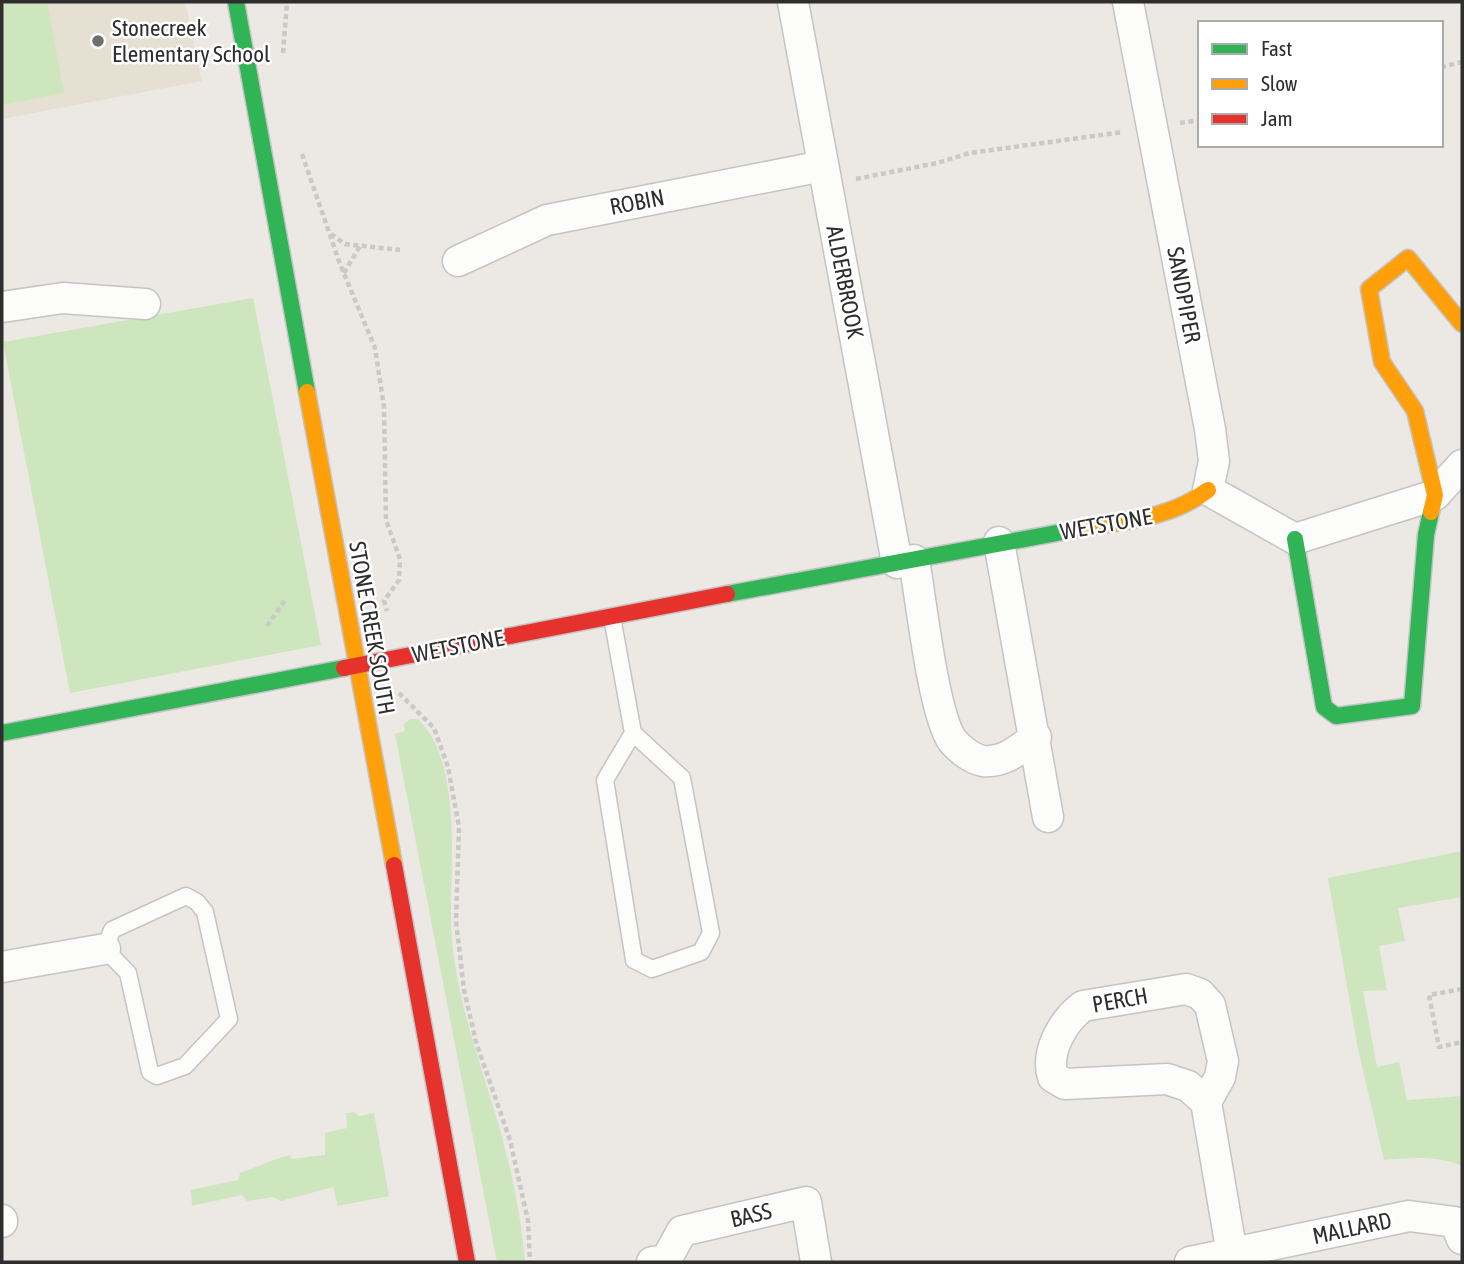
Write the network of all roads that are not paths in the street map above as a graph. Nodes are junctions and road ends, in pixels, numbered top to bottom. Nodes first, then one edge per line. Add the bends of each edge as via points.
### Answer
1 (236, 2) edge
2 (793, 2) edge
3 (1128, 2) edge
4 (825, 175) junction
5 (458, 261) dead end
6 (145, 304) dead end
7 (2, 307) edge
8 (1462, 324) edge
9 (1462, 465) edge
10 (1208, 490) junction
11 (1434, 495) junction
12 (1296, 539) junction
13 (999, 542) junction
14 (906, 561) junction
15 (612, 617) junction
16 (355, 666) junction
17 (2, 733) edge
18 (633, 733) junction
19 (1036, 737) junction
20 (1048, 817) dead end
21 (105, 949) junction
22 (2, 967) edge
23 (1206, 1102) junction
24 (1462, 1239) edge
25 (1233, 1254) junction
26 (467, 1262) edge
27 (652, 1262) edge
28 (816, 1262) edge
29 (1190, 1262) edge

1 - 16 street, STONE CREEK SOUTH
2 - 4 street, ALDERBROOK
3 - 10 street, SANDPIPER via 1210,429 1214,461
4 - 5 street, ROBIN via 547,220
4 - 14 street, ALDERBROOK
6 - 7 street via 63,298
8 - 11 street via 1408,258 1369,289 1382,362 1415,411
9 - 11 street
10 - 12 street
10 - 13 street, WETSTONE via 1167,514
11 - 12 street
11 - 12 street via 1426,535 1412,706 1336,716 1324,707
13 - 14 street, WETSTONE
13 - 19 street
14 - 15 street, WETSTONE
14 - 19 street via 941,713 951,738 980,761 1009,757
15 - 16 street, WETSTONE
15 - 18 lane
16 - 17 street, WETSTONE
16 - 26 street, STONE CREEK SOUTH
18 - 18 lane via 682,778 711,933 701,952 652,969 634,960 605,780
19 - 20 street
21 - 21 lane via 112,930 186,896 197,902 205,912 229,1019 185,1066 157,1076 150,1072 128,973
21 - 22 street
23 - 23 street, PERCH via 1188,1087 1167,1079 1065,1084 1053,1077 1049,1065 1062,1028 1083,1006 1186,989 1200,994 1210,1005 1223,1061
23 - 25 street
24 - 25 street, MALLARD via 1455,1222 1409,1216
25 - 29 street, MALLARD
27 - 28 street, BASS via 666,1260 682,1231 806,1202

